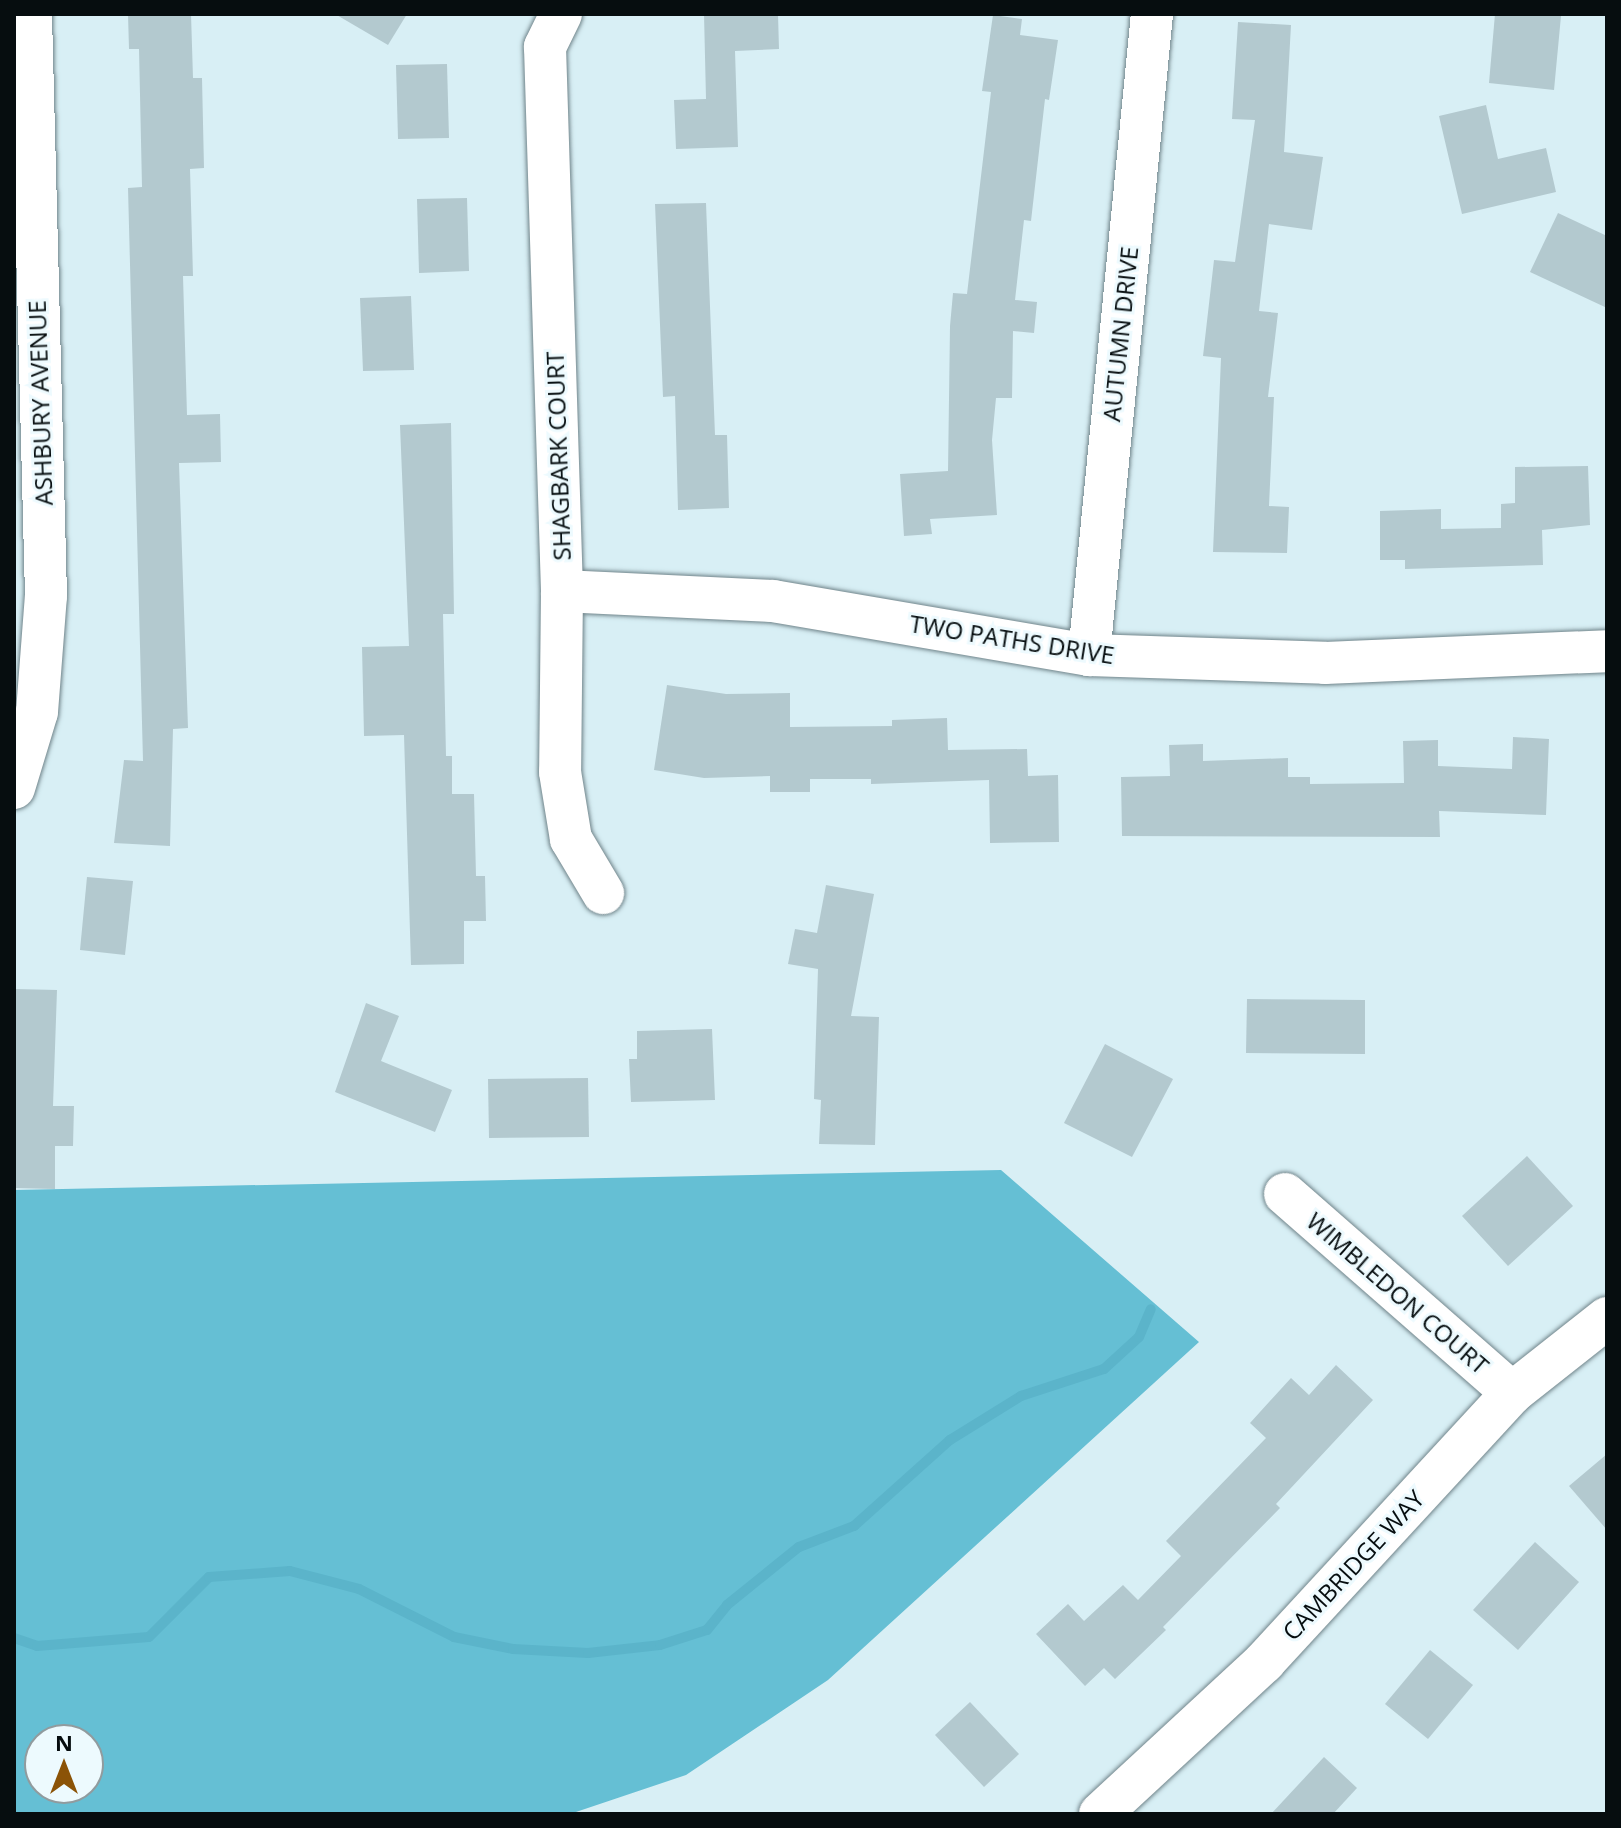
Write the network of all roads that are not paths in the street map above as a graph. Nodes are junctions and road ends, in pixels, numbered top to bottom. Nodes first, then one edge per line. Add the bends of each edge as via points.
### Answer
1 (31, 14) edge
2 (561, 14) edge
3 (1152, 14) edge
4 (26, 355) edge
5 (562, 591) junction
6 (1607, 651) edge
7 (1089, 655) junction
8 (14, 788) edge
9 (603, 893) dead end
10 (1285, 1194) dead end
11 (1607, 1318) edge
12 (1512, 1393) junction
13 (1100, 1814) edge

1 - 4 street, ASHBURY AVENUE
2 - 5 street, SHAGBARK COURT via 545,47
3 - 7 street, AUTUMN DRIVE
4 - 8 street, ASHBURY AVENUE via 45,660 29,749
5 - 7 street, TWO PATHS DRIVE via 773,601
5 - 9 street, SHAGBARK COURT via 562,804 571,839
6 - 7 street, TWO PATHS DRIVE via 1325,663
10 - 12 street, WIMBLEDON COURT
11 - 12 street, CAMBRIDGE WAY
12 - 13 street, CAMBRIDGE WAY via 1264,1662

